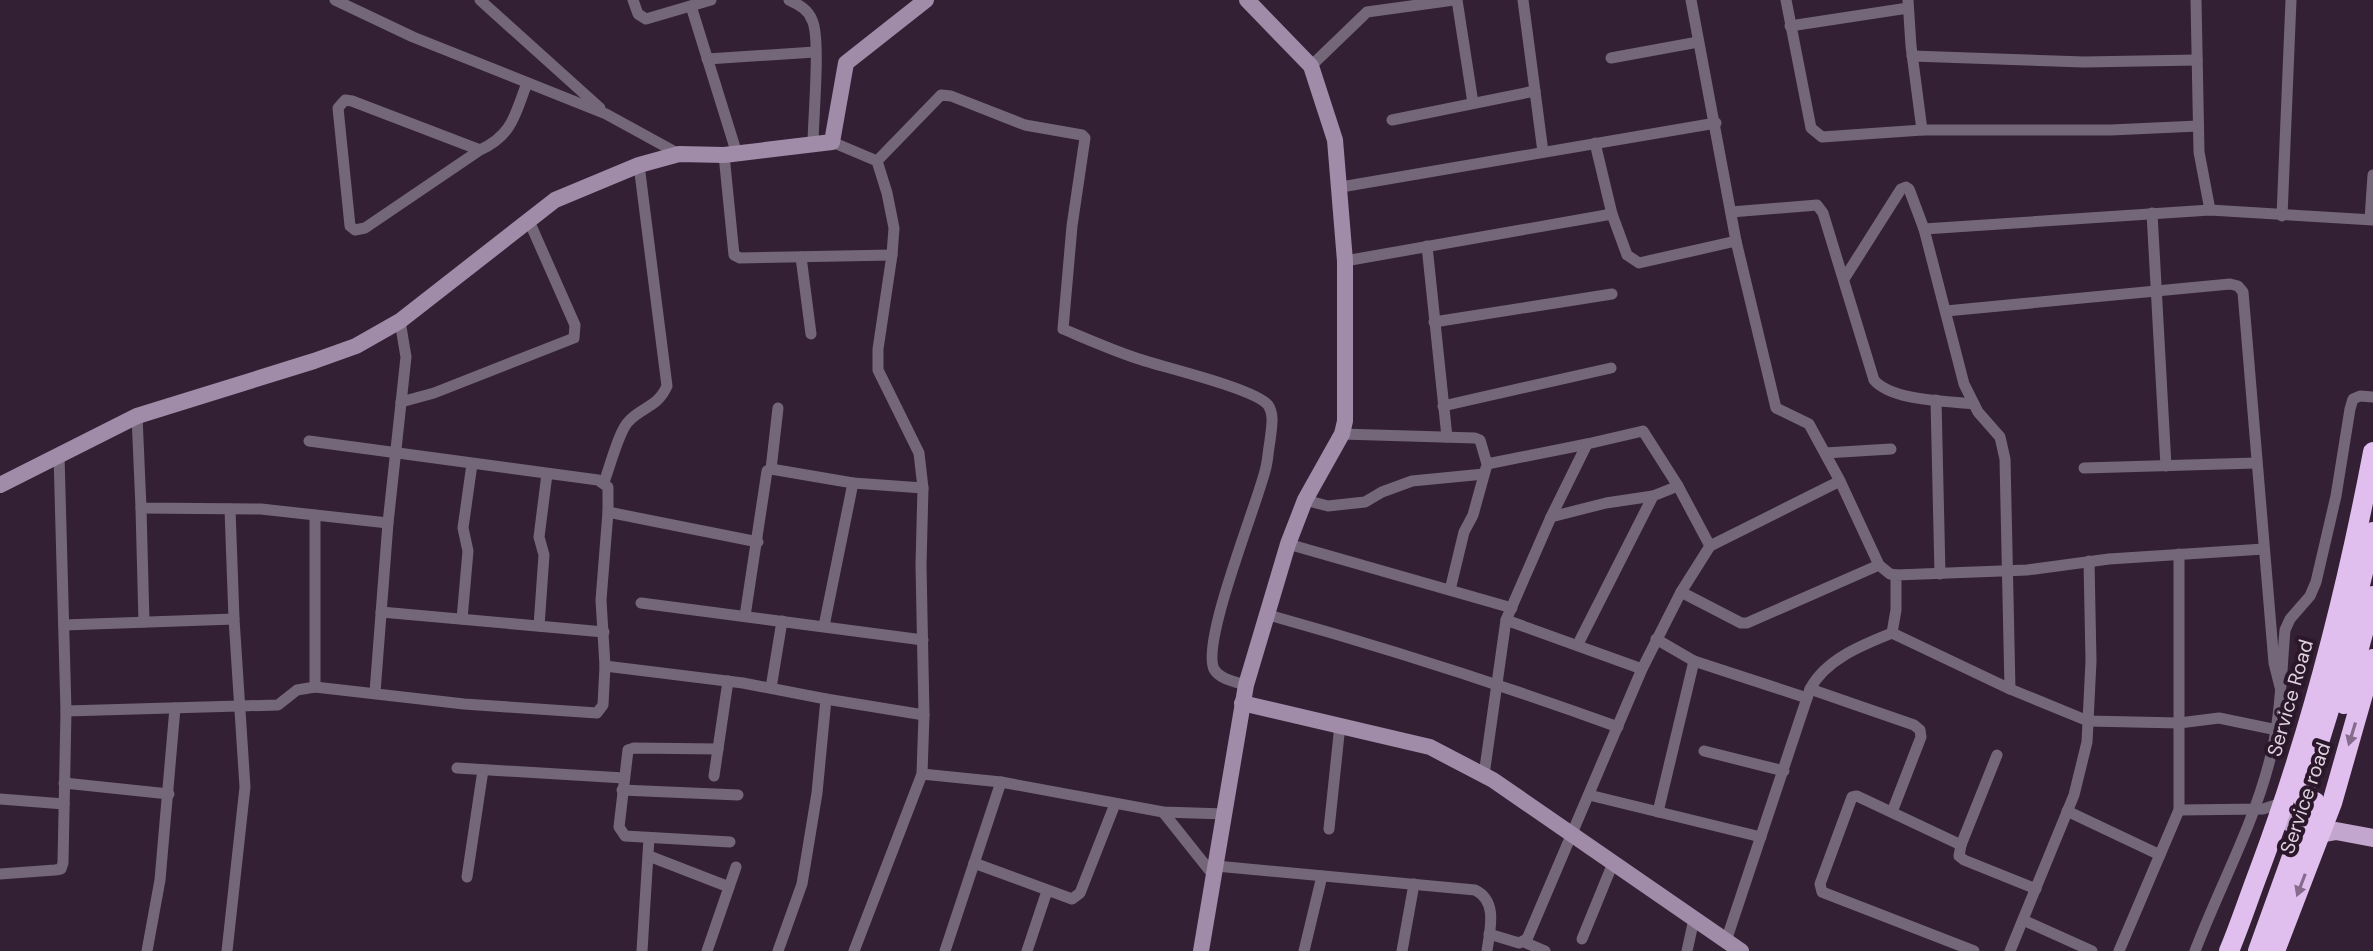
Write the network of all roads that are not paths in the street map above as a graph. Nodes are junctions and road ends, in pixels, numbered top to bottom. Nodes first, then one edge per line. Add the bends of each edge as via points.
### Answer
1 (335, 0) edge
2 (480, 0) edge
3 (633, 0) edge
4 (711, 0) edge
5 (789, 0) edge
6 (926, 0) edge
7 (1247, 0) edge
8 (1455, 0) edge
9 (1523, 0) edge
10 (1691, 0) edge
11 (1786, 0) edge
12 (2196, 0) edge
13 (2291, 0) edge
14 (1908, 4) edge
15 (691, 6) junction
16 (1790, 26) junction
17 (1698, 42) junction
18 (815, 52) junction
19 (1912, 56) junction
20 (1611, 58) dead end
21 (707, 59) junction
22 (2197, 60) junction
23 (1311, 66) junction
24 (527, 83) junction
25 (1535, 91) junction
26 (1473, 103) junction
27 (606, 114) junction
28 (1392, 120) dead end
29 (1716, 123) junction
30 (2198, 126) junction
31 (1922, 130) junction
32 (832, 142) junction
33 (1595, 143) junction
34 (813, 144) junction
35 (480, 150) junction
36 (1543, 152) junction
37 (679, 154) junction
38 (730, 155) junction
39 (877, 161) junction
40 (639, 165) junction
41 (2373, 175) edge
42 (1341, 187) junction
43 (2210, 210) junction
44 (1731, 212) junction
45 (2152, 213) junction
46 (1612, 214) junction
47 (2282, 216) junction
48 (2372, 220) edge
49 (529, 221) junction
50 (1924, 229) junction
51 (1736, 241) junction
52 (1427, 246) junction
53 (892, 255) junction
54 (801, 257) junction
55 (1345, 261) junction
56 (1844, 279) junction
57 (2156, 291) junction
58 (1612, 294) dead end
59 (1946, 311) junction
60 (400, 321) junction
61 (1434, 322) junction
62 (811, 334) dead end
63 (1611, 368) dead end
64 (2373, 397) edge
65 (1936, 400) junction
66 (401, 402) junction
67 (1974, 404) junction
68 (1443, 406) junction
69 (778, 408) dead end
70 (137, 416) junction
71 (1342, 434) junction
72 (1447, 437) junction
73 (309, 441) dead end
74 (1587, 444) junction
75 (1891, 449) dead end
76 (2373, 452) edge
77 (395, 453) junction
78 (1825, 453) junction
79 (59, 455) junction
80 (2256, 463) junction
81 (472, 464) junction
82 (2166, 466) junction
83 (2084, 468) dead end
84 (771, 469) junction
85 (1485, 469) junction
86 (547, 474) junction
87 (1840, 481) junction
88 (604, 482) junction
89 (853, 483) junction
90 (0, 485) edge
91 (1678, 486) junction
92 (923, 488) junction
93 (1653, 496) junction
94 (1305, 500) junction
95 (141, 508) junction
96 (230, 509) junction
97 (608, 512) junction
98 (315, 515) junction
99 (1551, 517) junction
100 (388, 523) junction
101 (2373, 532) edge
102 (758, 542) junction
103 (1288, 544) junction
104 (1710, 546) junction
105 (2264, 549) junction
106 (2179, 554) junction
107 (2089, 561) junction
108 (1879, 565) junction
109 (2008, 572) junction
110 (1940, 574) junction
111 (1896, 575) junction
112 (1450, 590) junction
113 (1681, 592) junction
114 (2373, 596) edge
115 (641, 603) dead end
116 (1512, 608) junction
117 (381, 612) junction
118 (1265, 614) junction
119 (745, 616) junction
120 (234, 619) junction
121 (462, 619) junction
122 (1506, 620) junction
123 (782, 621) junction
124 (144, 622) junction
125 (64, 625) junction
126 (539, 626) junction
127 (824, 626) junction
128 (604, 632) junction
129 (1892, 633) junction
130 (1656, 639) junction
131 (923, 640) junction
132 (1578, 644) junction
133 (2373, 659) edge
134 (1694, 661) junction
135 (605, 666) junction
136 (1642, 669) junction
137 (728, 681) junction
138 (1495, 683) junction
139 (1246, 685) junction
140 (315, 687) junction
141 (2280, 687) junction
142 (771, 688) junction
143 (2010, 689) junction
144 (375, 692) junction
145 (1809, 693) junction
146 (826, 699) junction
147 (1242, 703) junction
148 (240, 706) junction
149 (175, 708) junction
150 (66, 711) junction
151 (924, 715) junction
152 (2088, 721) junction
153 (2179, 723) junction
154 (1340, 725) junction
155 (1618, 727) junction
156 (2277, 730) junction
157 (718, 749) junction
158 (1704, 751) dead end
159 (1997, 755) dead end
160 (457, 768) dead end
161 (483, 770) junction
162 (1784, 771) junction
163 (922, 774) junction
164 (1484, 775) junction
165 (714, 776) dead end
166 (1001, 782) junction
167 (64, 783) junction
168 (623, 784) junction
169 (169, 794) junction
170 (738, 795) dead end
171 (1589, 795) junction
172 (0, 799) edge
173 (64, 804) junction
174 (1115, 804) junction
175 (2256, 809) junction
176 (2179, 810) junction
177 (2067, 811) junction
178 (1163, 812) junction
179 (1658, 812) junction
180 (1892, 812) junction
181 (1225, 814) junction
182 (2302, 818) junction
183 (1329, 829) dead end
184 (1572, 835) junction
185 (1761, 837) junction
186 (649, 838) junction
187 (2373, 838) edge
188 (730, 842) dead end
189 (1961, 845) junction
190 (2160, 855) junction
191 (649, 856) junction
192 (974, 863) junction
193 (1613, 863) junction
194 (736, 867) dead end
195 (1215, 871) junction
196 (0, 874) edge
197 (1322, 876) junction
198 (467, 877) dead end
199 (1414, 884) junction
200 (729, 887) junction
201 (2036, 889) junction
202 (1047, 891) junction
203 (1694, 919) junction
204 (2023, 920) junction
205 (1489, 934) junction
206 (1582, 939) dead end
207 (1726, 941) junction
208 (1524, 942) junction
209 (147, 951) edge
210 (227, 951) edge
211 (642, 951) edge
212 (707, 951) edge
213 (778, 951) edge
214 (854, 951) edge
215 (945, 951) edge
216 (1027, 951) edge
217 (1201, 951) edge
218 (1304, 951) edge
219 (1402, 951) edge
220 (1487, 951) edge
221 (1545, 951) edge
222 (1687, 951) edge
223 (1741, 951) edge
224 (1974, 951) edge
225 (2010, 951) edge
226 (2092, 951) edge
227 (2119, 951) edge
228 (2195, 951) edge
229 (2229, 951) edge
230 (2243, 951) edge
231 (2258, 951) edge
232 (2275, 951) edge

1 - 24 street
2 - 27 street
3 - 15 street via 646,19
4 - 15 street
5 - 18 street via 814,21
6 - 32 street via 846,63
7 - 23 street
8 - 23 street via 1367,12
8 - 26 street
9 - 25 street
10 - 17 street
11 - 16 street
12 - 22 street
13 - 47 street
14 - 16 street
14 - 19 street
15 - 21 street
16 - 31 street via 1815,134
17 - 20 street
17 - 29 street
18 - 21 street
18 - 34 street
19 - 22 street
19 - 31 street
21 - 38 street
22 - 30 street
23 - 42 street via 1335,140
24 - 27 street
24 - 35 street via 506,133
25 - 26 street
25 - 36 street
26 - 28 street
27 - 37 street
29 - 33 street
29 - 44 street
30 - 31 street
30 - 43 street
32 - 34 street
32 - 39 street
33 - 36 street
33 - 46 street
34 - 38 street
35 - 35 street via 360,231 350,226 338,108 345,100
36 - 42 street
37 - 38 street
37 - 40 street
38 - 54 street via 734,255
39 - 53 street via 894,228
39 - 139 street via 941,95 1025,125 1085,138 1063,329 1248,394 1270,411 1266,468 1211,658 1221,677
40 - 49 street via 555,200
40 - 88 street via 667,386 653,406 627,421
41 - 48 street
42 - 55 street
43 - 45 street
43 - 47 street
44 - 51 street
44 - 56 street via 1817,205
45 - 50 street
45 - 57 street
46 - 51 street via 1627,255 1639,263
46 - 52 street
47 - 48 street
49 - 60 street
49 - 66 street via 575,325 574,338
50 - 56 street via 1909,189 1901,189
50 - 59 street
51 - 78 street via 1776,408 1809,424
52 - 55 street
52 - 61 street
53 - 54 street
53 - 92 street via 878,370 919,453
54 - 62 street
55 - 71 street
56 - 65 street via 1874,380 1881,388
57 - 59 street
57 - 80 street via 2230,284 2243,292
57 - 82 street
58 - 61 street
59 - 67 street
60 - 66 street via 406,357
60 - 70 street via 356,346
61 - 68 street
63 - 68 street
64 - 141 street via 2353,399 2316,582 2285,630
65 - 67 street
65 - 110 street
66 - 77 street
67 - 109 street via 2000,437 2005,459
68 - 72 street
69 - 84 street
70 - 79 street
70 - 95 street
71 - 72 street
71 - 94 street
72 - 85 street via 1480,440
73 - 77 street
74 - 85 street
74 - 91 street via 1643,431
74 - 99 street
75 - 78 street
76 - 182 highway, Service Road via 2329,649
77 - 81 street
77 - 100 street
78 - 87 street
79 - 90 street
79 - 125 street
80 - 82 street
80 - 105 street
81 - 86 street
81 - 121 street via 463,528 468,551
82 - 83 street
84 - 89 street
84 - 102 street
85 - 94 street via 1412,481 1365,502 1328,506
85 - 112 street
86 - 88 street
86 - 126 street via 539,537 544,555
87 - 104 street
87 - 108 street
88 - 97 street
89 - 92 street
89 - 127 street
91 - 93 street
91 - 104 street
92 - 131 street
93 - 99 street
93 - 132 street
94 - 103 street
95 - 96 street
95 - 124 street
96 - 98 street
96 - 120 street
97 - 102 street
97 - 128 street via 601,600
98 - 100 street
98 - 140 street
99 - 116 street
100 - 117 street
101 - 182 highway
102 - 119 street
103 - 112 street
103 - 118 street
104 - 113 street
105 - 106 street
105 - 141 street
106 - 107 street
106 - 153 street
107 - 109 street
107 - 152 street
108 - 111 street
108 - 113 street via 1747,623
109 - 110 street
109 - 143 street
110 - 111 street
111 - 129 street
112 - 116 street
113 - 130 street
114 - 182 highway
115 - 119 street
116 - 122 street
117 - 121 street
117 - 144 street
118 - 138 street
118 - 139 street
119 - 123 street
120 - 124 street
120 - 148 street
121 - 126 street
122 - 132 street
122 - 138 street
123 - 127 street
123 - 142 street
124 - 125 street
125 - 150 street
126 - 128 street
127 - 131 street
128 - 135 street
129 - 143 street
129 - 145 street via 1854,648 1816,679
130 - 134 street
130 - 136 street
131 - 151 street
132 - 136 street
133 -> 182 highway, Service road
134 - 145 street
134 - 179 street
135 - 137 street
135 - 144 street via 603,705 597,713
136 - 155 street
137 - 142 street
137 - 157 street
138 - 155 street
138 - 164 street
139 - 147 street
140 - 144 street
140 - 148 street via 297,690 278,705
141 - 156 street
142 - 146 street
143 - 152 street
145 - 162 street
145 - 180 street via 1920,730
146 - 151 street
146 - 213 street via 802,884
147 - 154 street
147 - 181 street
148 - 149 street
148 - 210 street via 245,787
149 - 150 street
149 - 169 street
150 - 167 street
151 - 163 street
152 - 153 street
152 - 177 street
153 - 156 street via 2219,718
153 - 176 street
154 - 164 street via 1430,747
154 - 183 street
155 - 171 street
156 - 175 street
157 - 165 street
157 - 168 street via 628,750
158 - 162 street
159 - 189 street
160 - 161 street
161 - 168 street
161 - 198 street
162 - 185 street
163 - 166 street
163 - 214 street
164 - 184 street
166 - 174 street
166 - 192 street
167 - 169 street
167 - 173 street
168 - 170 street
168 - 186 street via 621,832
169 - 209 street
171 - 179 street
171 - 184 street
172 - 173 street
173 - 196 street via 61,869
174 - 178 street
174 - 202 street via 1080,893 1072,899
175 - 176 street
175 - 182 street
175 - 228 street
176 - 190 street
177 - 190 street
177 - 201 street
178 - 181 street
178 - 195 street
179 - 185 street
180 - 189 street
180 - 224 street via 1852,797 1820,889
181 - 195 street
182 - 187 main road
182 - 229 highway, Service Road
182 - 230 highway
182 - 231 highway
182 -> 232 highway, Service road
184 - 193 street
184 - 208 street
185 - 207 street
186 - 188 street
186 - 191 street
189 - 201 street via 1964,860
190 - 227 street
191 - 200 street
191 - 211 street
192 - 202 street
192 - 215 street
193 - 203 street
193 - 206 street
194 - 200 street
195 - 197 street
195 - 217 street
197 - 199 street
197 - 218 street
199 - 205 street via 1484,894 1490,904
199 - 219 street
200 - 212 street
201 - 204 street
202 - 216 street
203 - 207 street
203 - 222 street
204 - 225 street
204 - 226 street
205 - 208 street
205 - 220 street
207 - 223 street
208 - 221 street

